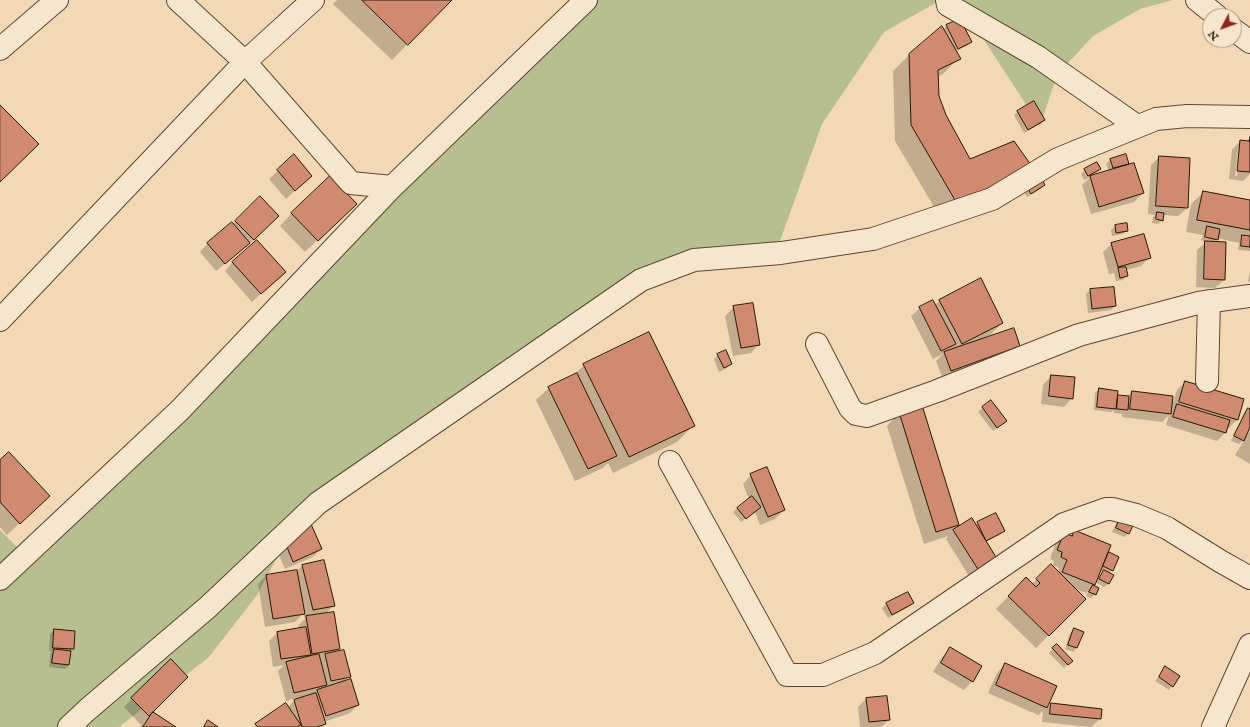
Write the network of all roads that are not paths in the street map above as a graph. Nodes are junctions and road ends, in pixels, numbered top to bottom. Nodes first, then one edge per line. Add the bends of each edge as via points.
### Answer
1 (58, 0) edge
2 (178, 0) edge
3 (313, 0) edge
4 (586, 0) edge
5 (947, 0) edge
6 (1197, 0) edge
7 (1207, 8) edge
8 (0, 49) edge
9 (245, 62) junction
10 (1250, 117) edge
11 (1138, 126) junction
12 (392, 187) junction
13 (1250, 296) edge
14 (1209, 301) junction
15 (0, 320) edge
16 (817, 344) dead end
17 (1207, 381) dead end
18 (670, 462) dead end
19 (1250, 578) edge
20 (0, 579) edge
21 (1250, 645) edge
22 (70, 727) edge
23 (1213, 727) edge

1 - 8 street
2 - 9 street
3 - 9 street
4 - 12 street
5 - 11 street via 948,5 1038,58
6 - 7 street
9 - 12 street via 351,183
9 - 15 street
10 - 11 street via 1156,118
11 - 22 street via 1058,159 992,198 873,239 782,253 694,260 641,280 318,503 208,607
12 - 20 street via 180,410
13 - 14 street
14 - 16 street via 1079,335 867,416 856,414 850,408
14 - 17 street
18 - 19 street via 787,675 823,675 875,653 1064,524 1106,509 1136,515 1167,528
21 - 23 street

